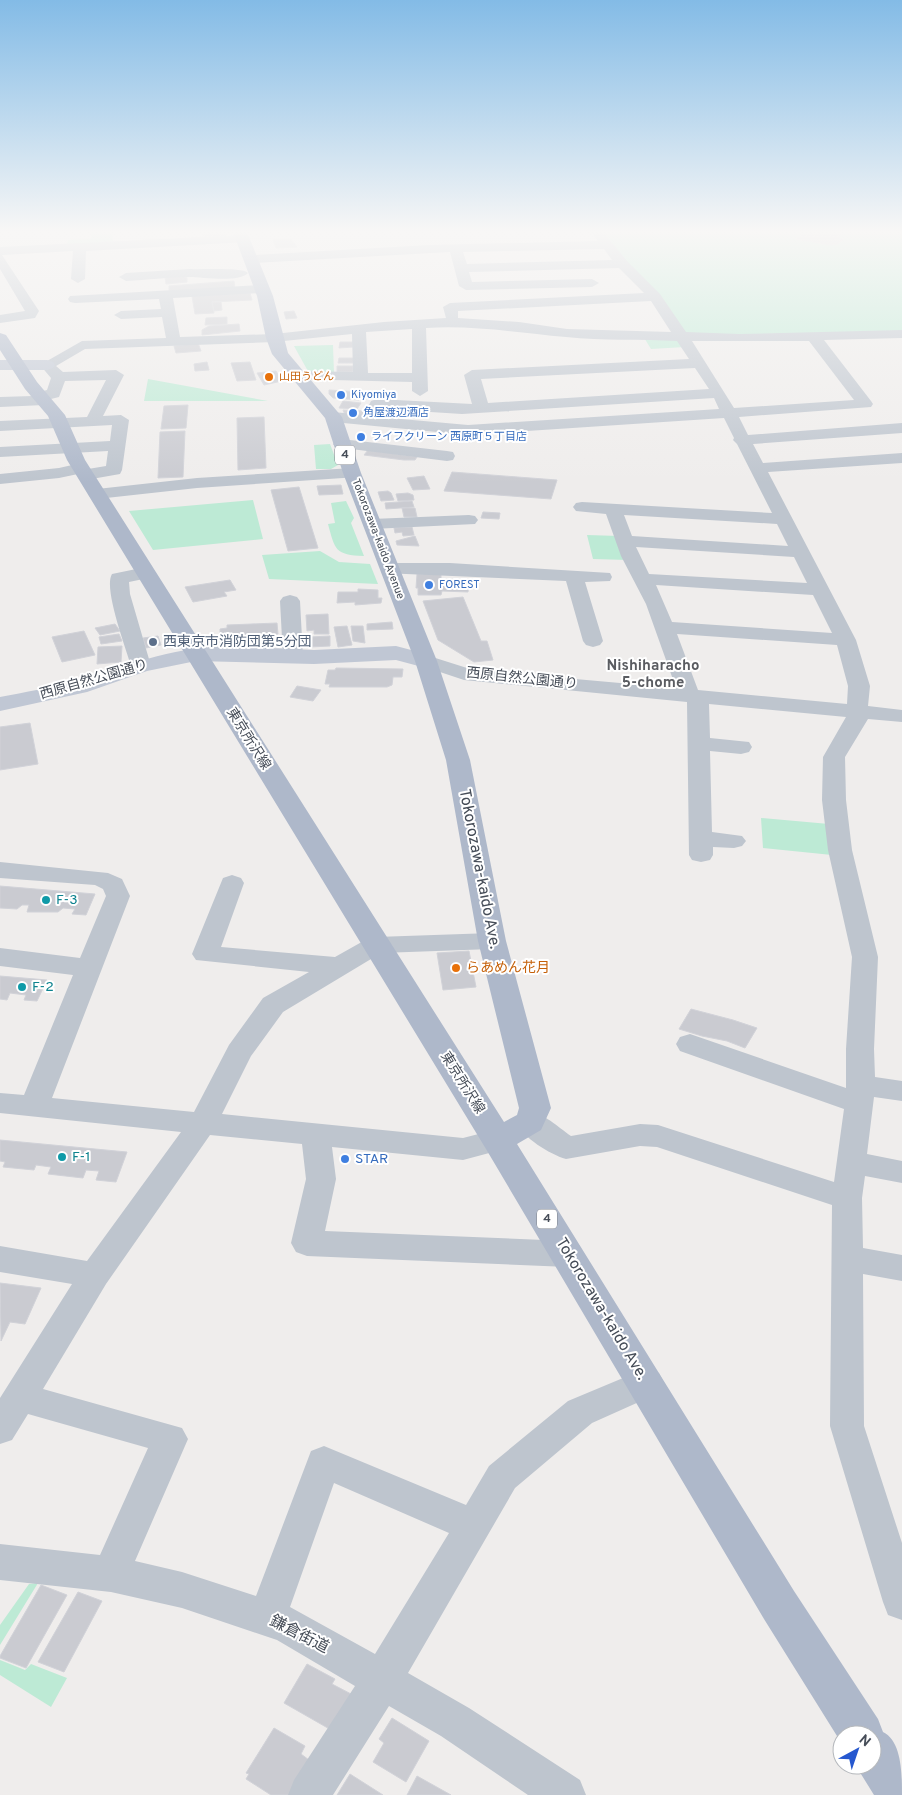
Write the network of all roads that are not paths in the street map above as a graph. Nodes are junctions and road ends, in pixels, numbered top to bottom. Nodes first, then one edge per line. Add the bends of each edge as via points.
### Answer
1 (24, 316) edge
2 (169, 316) edge
3 (268, 316) edge
4 (452, 316) edge
5 (667, 316) edge
6 (580, 318) dead end
7 (0, 319) edge
8 (453, 322) junction
9 (419, 325) junction
10 (360, 329) junction
11 (590, 333) junction
12 (902, 334) edge
13 (680, 336) junction
14 (812, 336) junction
15 (0, 338) edge
16 (274, 338) junction
17 (174, 342) junction
18 (700, 363) junction
19 (9, 365) edge
20 (47, 365) junction
21 (298, 376) junction
22 (59, 377) junction
23 (361, 377) junction
24 (719, 393) junction
25 (42, 398) junction
26 (0, 402) edge
27 (481, 408) junction
28 (731, 414) junction
29 (333, 417) junction
30 (370, 420) junction
31 (93, 422) junction
32 (61, 423) junction
33 (0, 426) edge
34 (902, 428) edge
35 (741, 440) junction
36 (342, 444) junction
37 (117, 446) junction
38 (70, 449) junction
39 (0, 452) edge
40 (447, 456) dead end
41 (902, 458) edge
42 (757, 468) junction
43 (83, 472) junction
44 (352, 473) junction
45 (0, 479) edge
46 (97, 494) junction
47 (582, 507) dead end
48 (613, 509) junction
49 (784, 519) junction
50 (468, 520) dead end
51 (372, 524) junction
52 (624, 541) junction
53 (802, 552) junction
54 (390, 569) junction
55 (146, 573) junction
56 (574, 576) junction
57 (604, 578) dead end
58 (643, 579) junction
59 (822, 590) junction
60 (290, 601) dead end
61 (664, 627) junction
62 (846, 640) junction
63 (593, 641) dead end
64 (196, 654) junction
65 (293, 657) junction
66 (426, 661) junction
67 (141, 666) junction
68 (693, 695) junction
69 (0, 704) edge
70 (858, 711) junction
71 (902, 716) edge
72 (699, 744) junction
73 (741, 747) dead end
74 (734, 841) dead end
75 (0, 870) edge
76 (232, 883) dead end
77 (492, 941) junction
78 (376, 945) junction
79 (0, 957) edge
80 (337, 966) junction
81 (88, 968) junction
82 (690, 1044) dead end
83 (902, 1091) edge
84 (860, 1094) junction
85 (0, 1103) edge
86 (34, 1106) junction
87 (530, 1122) junction
88 (202, 1124) junction
89 (316, 1134) junction
90 (498, 1140) junction
91 (852, 1162) junction
92 (902, 1172) edge
93 (847, 1198) junction
94 (568, 1254) junction
95 (847, 1258) junction
96 (0, 1259) edge
97 (902, 1268) edge
98 (95, 1275) junction
99 (647, 1383) junction
100 (6, 1418) edge
101 (472, 1525) junction
102 (0, 1562) edge
103 (111, 1574) junction
104 (902, 1602) edge
105 (267, 1618) junction
106 (382, 1680) junction
107 (856, 1725) edge
108 (882, 1766) edge
109 (309, 1795) edge
110 (565, 1795) edge
111 (900, 1795) edge

1 - 7 street
2 - 17 street
3 - 16 main road, Tokorozawa-kaido Avenue / 4
4 - 8 street
5 - 13 street
6 - 11 street
8 - 9 street
8 - 11 street
9 - 10 street
9 - 23 street via 420,385
10 - 16 street
10 - 23 street
11 - 13 street
12 - 14 street
13 - 14 street
13 - 18 street
14 - 28 street via 865,404
15 - 19 main road, 東京所沢線 / 4
16 - 17 street
16 - 21 main road, Tokorozawa-kaido Avenue / 4 via 280,354
17 - 20 street via 82,345
18 - 24 street
18 - 27 street via 472,375
19 - 20 street
19 - 25 main road, 東京所沢線 / 4
20 - 22 street
21 - 23 street
21 - 29 main road, Tokorozawa-kaido Avenue / 4
22 - 25 street via 54,394
22 - 31 street via 116,375
24 - 27 street
24 - 28 street
25 - 26 street
25 - 32 main road, 東京所沢線 / 4
27 - 30 street via 377,404
28 - 30 street via 468,430
28 - 35 street
29 - 30 street
29 - 36 main road, Tokorozawa-kaido Avenue / 4
31 - 32 street
31 - 37 street via 121,420
32 - 33 street
32 - 38 main road, 東京所沢線 / 4
34 - 35 street
35 - 42 street
36 - 40 street
36 - 44 main road, Tokorozawa-kaido Avenue / 4
37 - 38 street
37 - 43 street via 114,470
38 - 39 street
38 - 43 main road, 東京所沢線 / 4
41 - 42 street
42 - 49 street
43 - 45 street
43 - 46 main road, 東京所沢線 / 4
44 - 46 street via 197,483
44 - 51 main road, Tokorozawa-kaido Avenue / 4
46 - 55 main road, 東京所沢線 / 4
47 - 48 street
48 - 49 street
48 - 52 street
49 - 53 street
50 - 51 street
51 - 54 main road, Tokorozawa-kaido Avenue / 4
52 - 53 street
52 - 58 street
53 - 59 street
54 - 56 street
54 - 66 main road, Tokorozawa-kaido Avenue / 4
55 - 64 main road, 東京所沢線 / 4
55 - 67 street via 119,578 120,594
56 - 57 street
56 - 63 street via 576,611
58 - 59 street
58 - 61 street
59 - 62 street
60 - 65 street
61 - 62 street
61 - 68 street
62 - 70 street via 859,686
64 - 65 street, 西原自然公園通り
64 - 67 street, 西原自然公園通り
64 - 78 main road, 東京所沢線 / 4
65 - 66 street, 西原自然公園通り via 396,653
66 - 68 street, 西原自然公園通り via 471,675
66 - 77 main road, Tokorozawa-kaido Ave. / 4 via 458,760
67 - 69 street, 西原自然公園通り via 79,687
68 - 70 street, 西原自然公園通り
68 - 72 street
70 - 71 street, 西原自然公園通り
70 - 84 street via 857,720 834,757 834,800 840,850 865,957
72 - 73 street
72 - 74 street via 701,847
75 - 81 street via 99,878 113,884 118,896
76 - 80 street via 205,954
77 - 78 street
77 - 87 main road, Tokorozawa-kaido Ave. / 4 via 532,1091 535,1108
78 - 80 street
78 - 90 main road, 東京所沢線 / 4
79 - 81 street
80 - 88 street via 273,1005 239,1052
81 - 86 street
82 - 84 street
83 - 84 street
84 - 91 street
85 - 86 street
86 - 88 street
87 - 90 main road
87 - 93 street via 566,1148 640,1135 658,1136
88 - 89 street
88 - 98 street
89 - 90 street via 463,1149
89 - 94 street via 320,1179 307,1243
90 - 94 main road, Tokorozawa-kaido Ave. / 4
91 - 92 street
91 - 93 street
93 - 95 street
94 - 99 main road, Tokorozawa-kaido Ave. / 4
95 - 97 street
95 - 104 street via 847,1426
96 - 98 street
98 - 100 street
99 - 101 street via 580,1412 502,1476
99 - 107 main road, Tokorozawa-kaido Ave. / 4 via 779,1605
100 - 103 street via 170,1439
101 - 105 street via 324,1462
101 - 106 street
102 - 103 street, 鎌倉街道
103 - 105 street, 鎌倉街道 via 182,1590
105 - 106 street, 鎌倉街道 via 287,1625
106 - 109 street
106 - 110 street, 鎌倉街道 via 455,1722
108 - 111 main road

